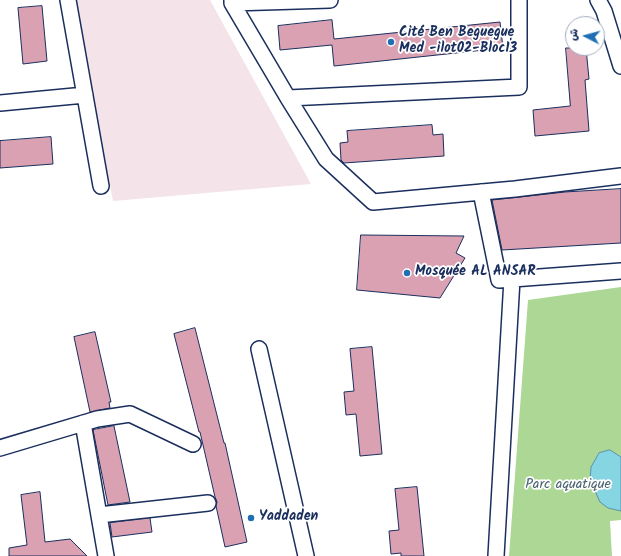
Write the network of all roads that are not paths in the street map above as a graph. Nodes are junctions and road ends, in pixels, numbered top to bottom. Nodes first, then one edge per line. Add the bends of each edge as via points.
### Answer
1 (68, 0) edge
2 (330, 0) edge
3 (519, 0) edge
4 (598, 0) edge
5 (232, 1) edge
6 (621, 66) edge
7 (85, 95) junction
8 (288, 98) junction
9 (0, 103) edge
10 (621, 176) edge
11 (101, 186) dead end
12 (481, 192) junction
13 (621, 271) edge
14 (512, 279) junction
15 (260, 348) dead end
16 (83, 423) junction
17 (194, 444) dead end
18 (0, 448) edge
19 (208, 503) dead end
20 (99, 515) junction
21 (106, 556) edge
22 (306, 556) edge
23 (496, 556) edge

1 - 7 street
2 - 5 street
3 - 8 street via 519,87
4 - 6 street via 604,11
5 - 8 street
7 - 9 street
7 - 11 street
8 - 12 street via 326,159 373,202
10 - 12 street
12 - 14 street via 499,280
13 - 14 street
14 - 23 street
15 - 22 street
16 - 17 street via 97,418 130,414
16 - 18 street
16 - 20 street
19 - 20 street
20 - 21 street

